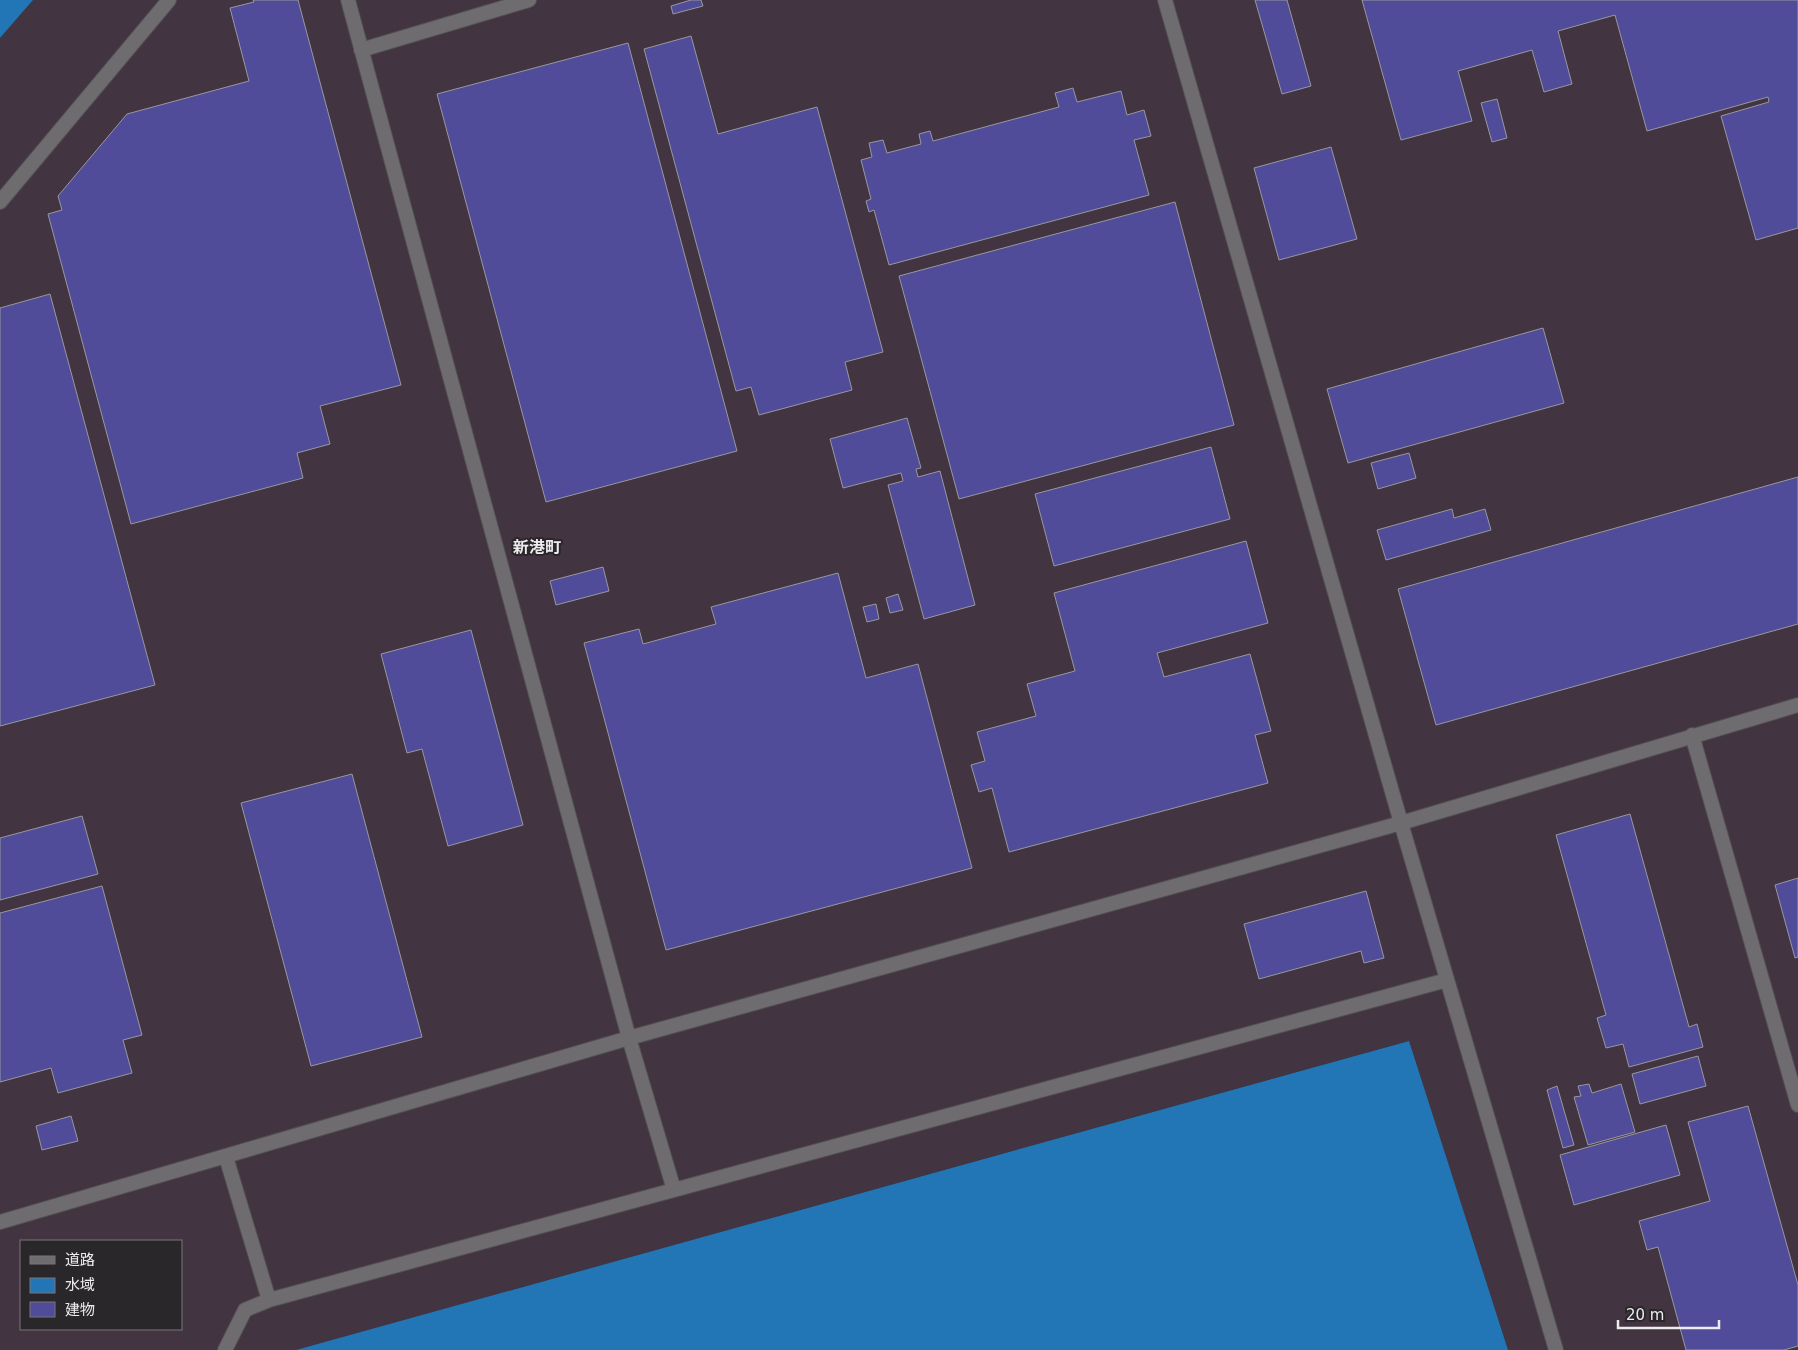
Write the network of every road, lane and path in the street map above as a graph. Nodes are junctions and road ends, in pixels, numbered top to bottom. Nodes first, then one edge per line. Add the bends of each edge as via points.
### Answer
1 (169, 0) edge
2 (348, 0) edge
3 (529, 0) edge
4 (1165, 0) edge
5 (361, 50) junction
6 (0, 202) edge
7 (1798, 704) edge
8 (1692, 736) junction
9 (1401, 823) junction
10 (1447, 980) junction
11 (628, 1038) junction
12 (1798, 1106) edge
13 (226, 1156) junction
14 (674, 1190) junction
15 (0, 1222) edge
16 (269, 1300) junction
17 (225, 1350) edge
18 (1556, 1350) edge

1 - 6 street
2 - 5 street
3 - 5 street
4 - 9 street
5 - 11 street
7 - 8 street
8 - 9 street
8 - 12 street
9 - 10 street
9 - 11 street
10 - 14 street
10 - 18 street
11 - 13 street
11 - 14 street
13 - 15 street
13 - 16 street
14 - 16 street
16 - 17 street via 245,1310

